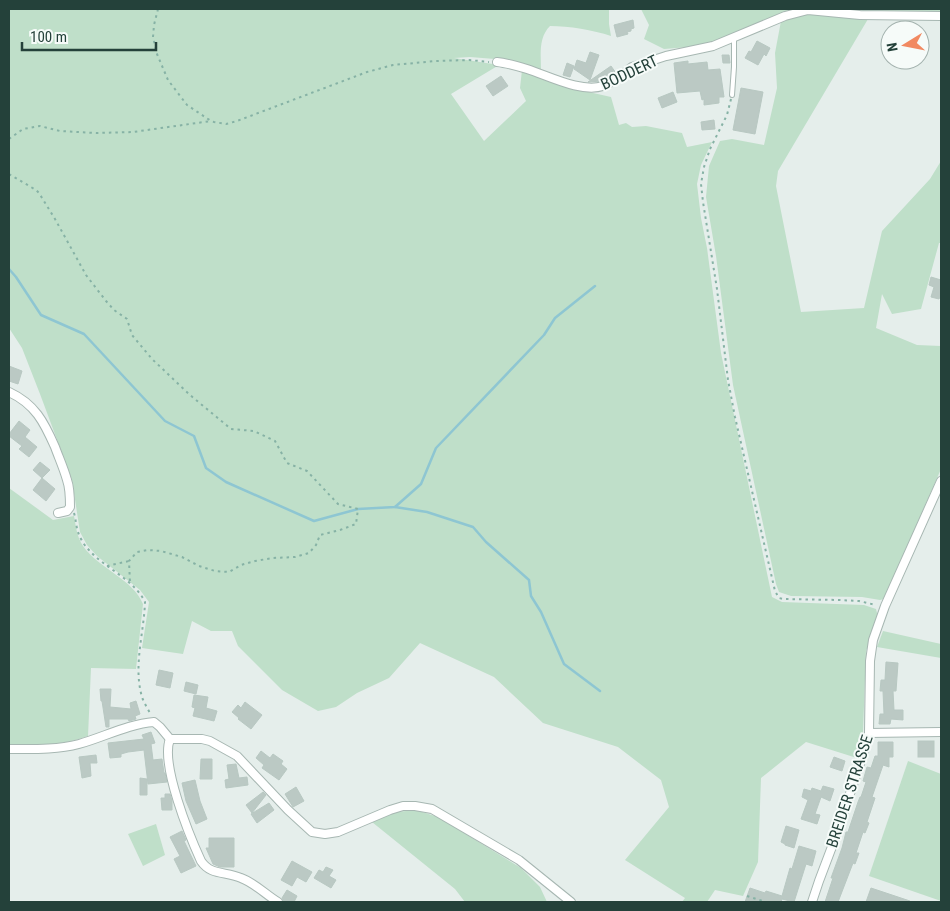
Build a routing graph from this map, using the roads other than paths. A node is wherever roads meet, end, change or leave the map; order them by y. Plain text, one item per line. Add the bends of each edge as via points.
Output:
1 (808, 10) edge
2 (941, 16) edge
3 (734, 38) junction
4 (497, 62) road end
5 (732, 95) road end
6 (9, 392) edge
7 (941, 481) edge
8 (58, 513) dead end
9 (941, 732) edge
10 (869, 733) junction
11 (170, 739) junction
12 (9, 749) edge
13 (278, 902) edge
14 (571, 902) edge
15 (812, 902) edge

1 - 2 street via 868,16
1 - 3 street, BODDERT via 785,16
3 - 4 street, BODDERT via 637,65 605,86 596,88 573,85 520,66
3 - 5 lane
6 - 8 street via 27,402 42,420 52,440 68,480 70,507
7 - 10 street, BREIDER STRASSE via 873,640
9 - 10 street
10 - 15 street, BREIDER STRASSE
11 - 12 street via 154,722 140,723 64,747
11 - 13 street via 168,764 184,821 204,866 242,878
11 - 14 street via 202,739 237,756 312,832 338,832 403,806 432,809 519,860

